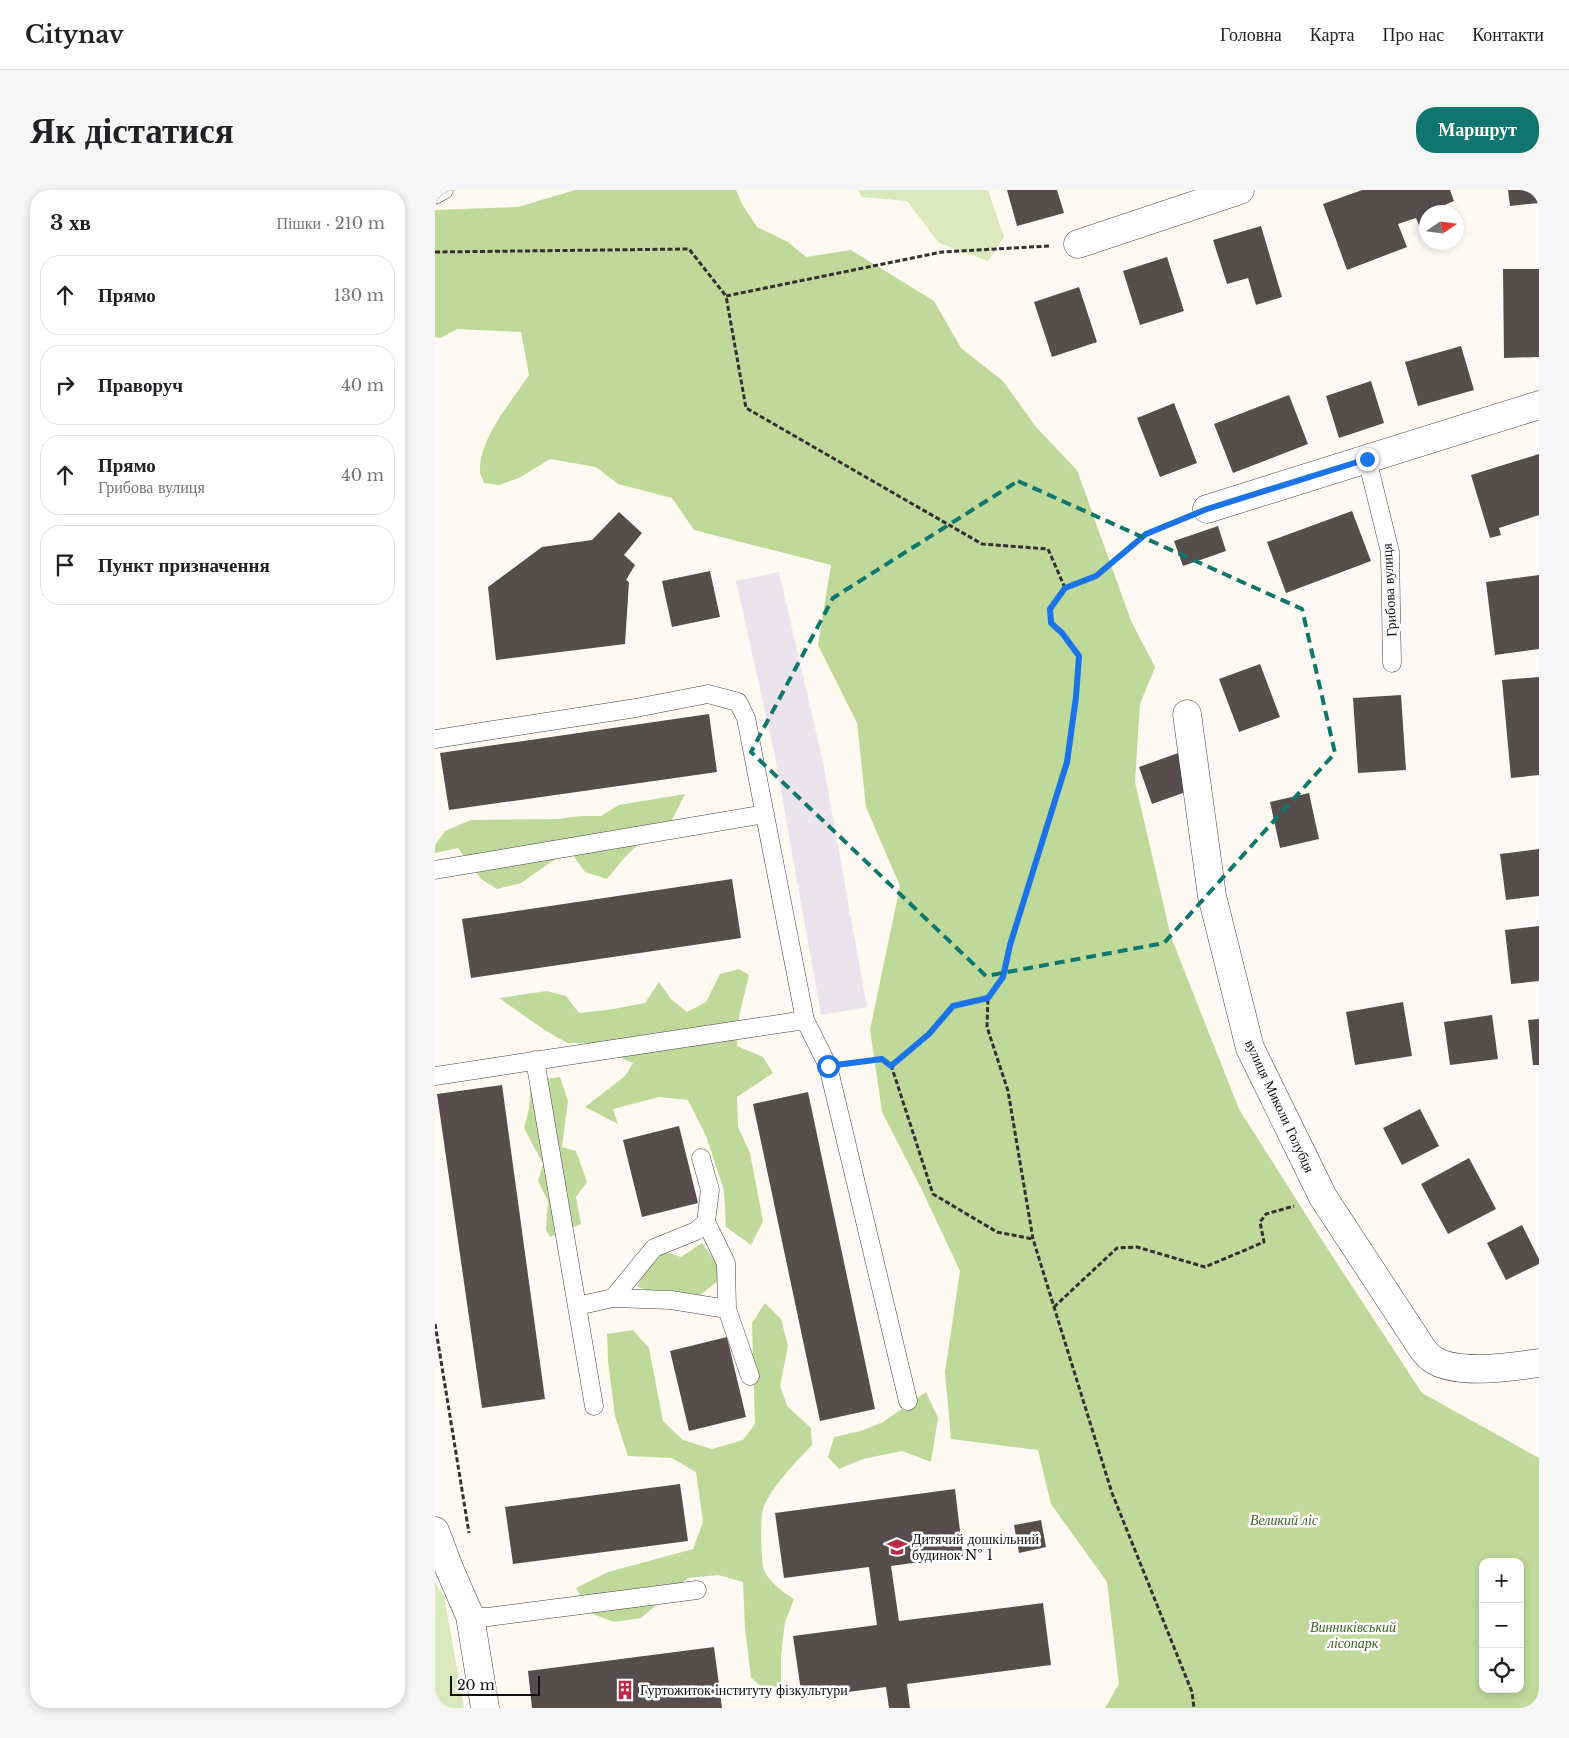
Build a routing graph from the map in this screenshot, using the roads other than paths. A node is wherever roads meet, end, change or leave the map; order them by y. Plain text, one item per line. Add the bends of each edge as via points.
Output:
1 (444, 190) edge
2 (1241, 190) edge
3 (435, 195) edge
4 (1078, 244) road end
5 (1539, 405) edge
6 (1367, 459) junction
7 (1207, 509) road end
8 (1392, 663) dead end
9 (1187, 714) dead end
10 (435, 739) edge
11 (765, 814) junction
12 (435, 870) edge
13 (805, 1020) junction
14 (535, 1060) junction
15 (435, 1076) edge
16 (701, 1158) dead end
17 (706, 1222) junction
18 (613, 1298) junction
19 (577, 1306) junction
20 (727, 1309) junction
21 (1539, 1363) edge
22 (749, 1376) dead end
23 (908, 1401) dead end
24 (594, 1406) dead end
25 (435, 1531) edge
26 (697, 1590) dead end
27 (470, 1616) junction
28 (485, 1708) edge

1 - 3 lane
2 - 4 street
5 - 6 street
6 - 7 street
6 - 8 lane, Грибова вулиця via 1389,552
9 - 21 street, вулиця Миколи Голубця via 1212,896 1250,1048 1323,1197 1430,1358 1452,1368 1504,1368
10 - 11 lane via 708,694 738,702 747,718
11 - 12 lane
11 - 13 lane
13 - 14 lane
13 - 23 lane via 828,1066
14 - 15 lane
14 - 19 lane
16 - 17 lane via 710,1190
17 - 18 lane via 696,1231 654,1248
17 - 20 lane via 725,1263
18 - 19 lane
18 - 20 lane via 671,1300
19 - 24 lane
20 - 22 lane
25 - 27 street
26 - 27 lane via 488,1617
27 - 28 street

